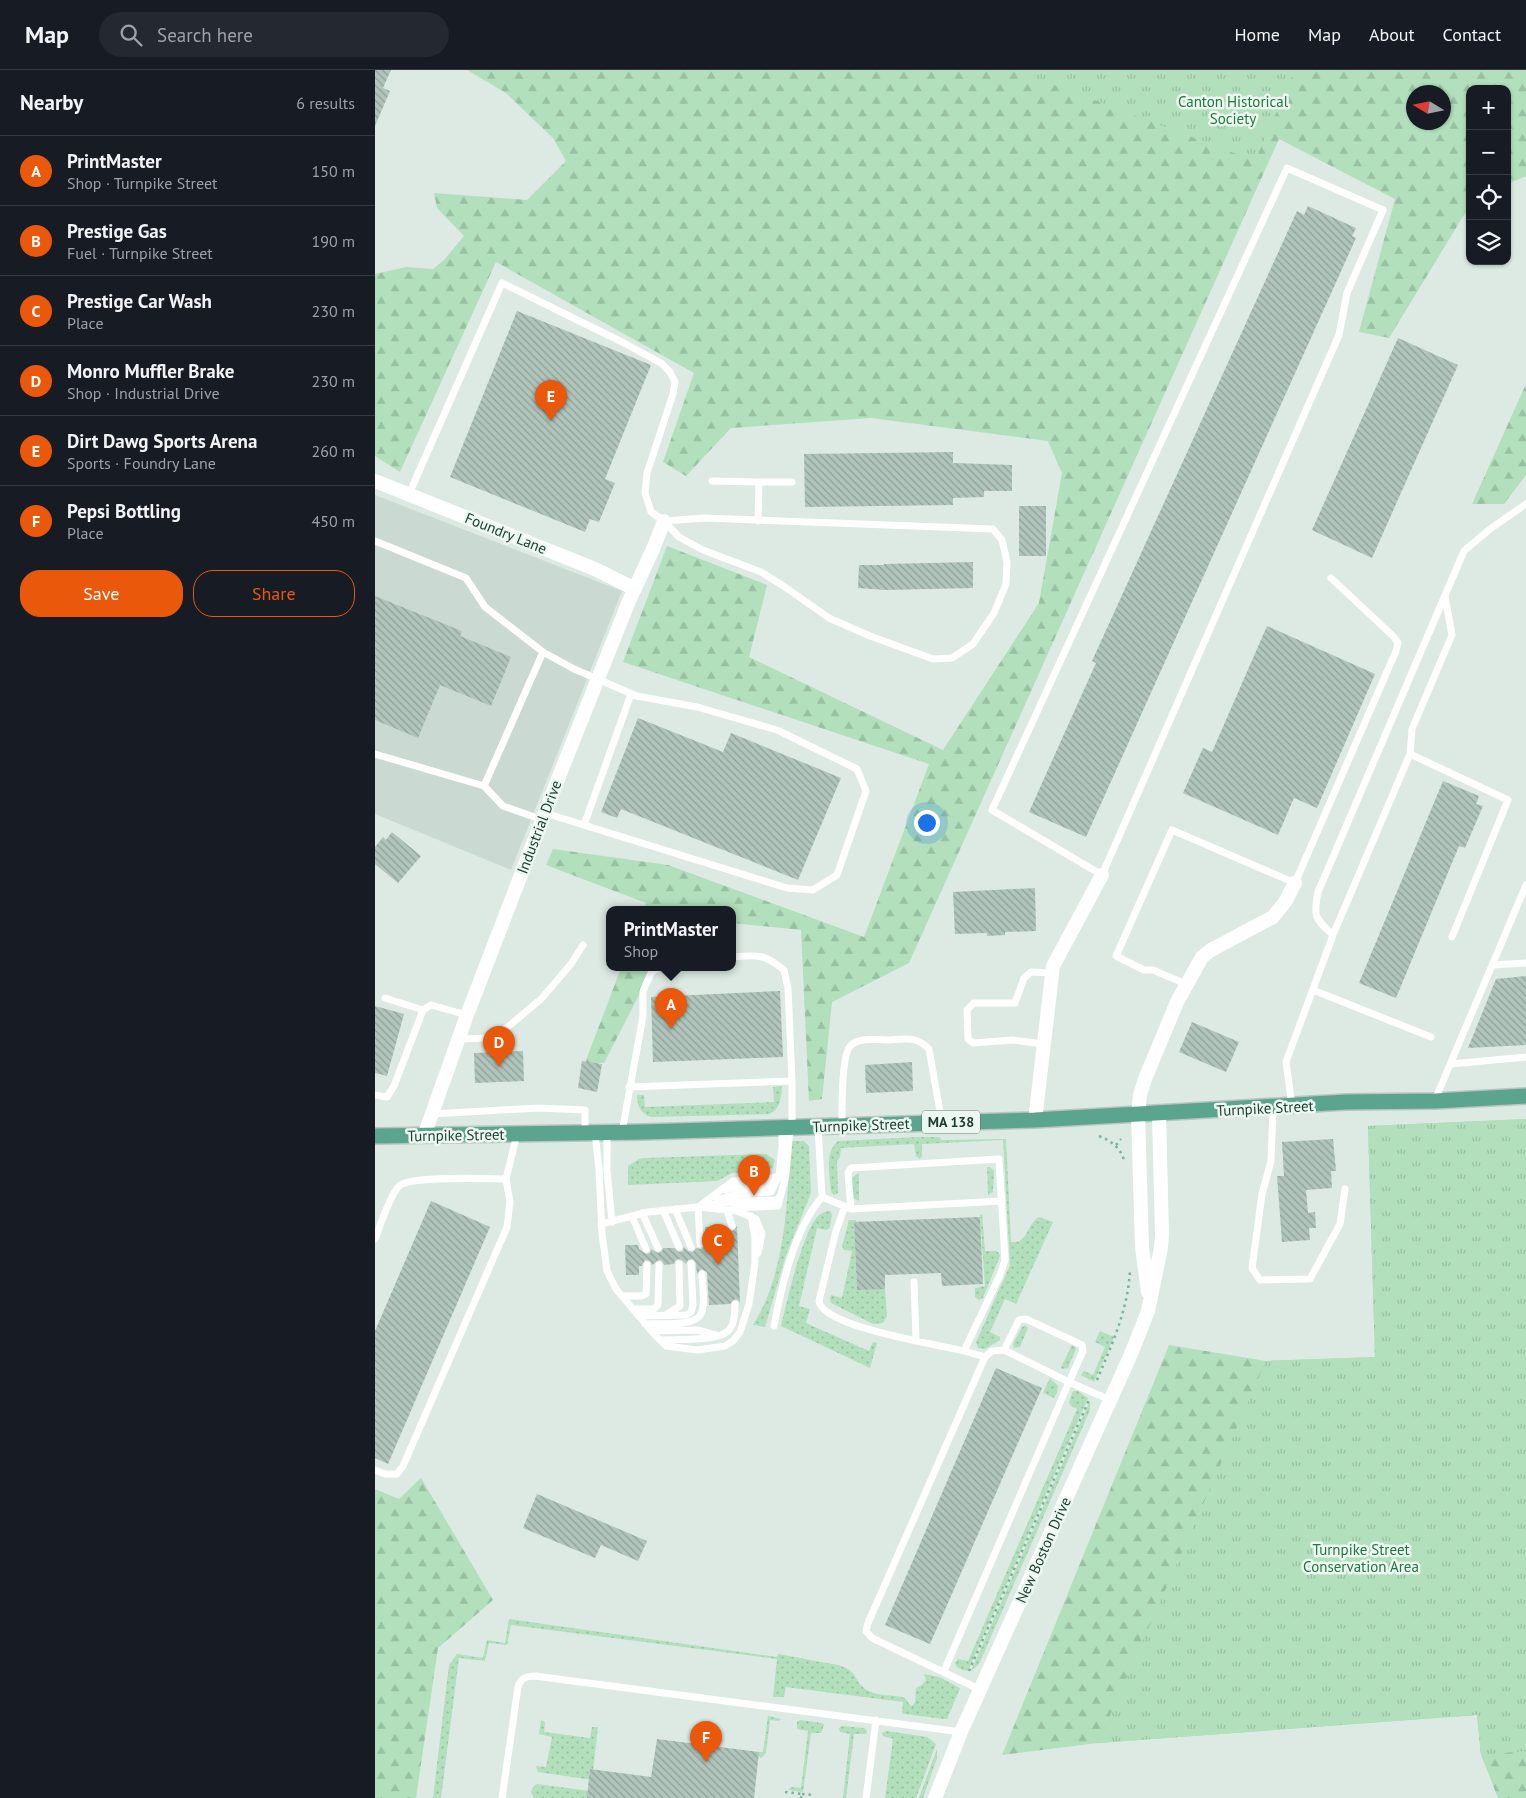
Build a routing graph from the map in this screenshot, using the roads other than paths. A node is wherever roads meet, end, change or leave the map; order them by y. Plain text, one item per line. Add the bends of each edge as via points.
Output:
1 (375, 481) edge
2 (712, 481) dead end
3 (759, 482) junction
4 (792, 482) dead end
5 (409, 494) junction
6 (1526, 504) edge
7 (664, 521) junction
8 (758, 521) junction
9 (375, 541) edge
10 (1331, 578) dead end
11 (635, 589) junction
12 (1445, 596) junction
13 (543, 652) junction
14 (599, 679) junction
15 (631, 694) junction
16 (375, 754) edge
17 (1409, 754) junction
18 (484, 786) junction
19 (544, 817) junction
20 (584, 825) junction
21 (1102, 874) junction
22 (1295, 883) junction
23 (1526, 885) edge
24 (1333, 935) junction
25 (1452, 937) dead end
26 (583, 945) dead end
27 (736, 957) edge
28 (1526, 963) edge
29 (1493, 965) junction
30 (654, 971) edge
31 (1052, 973) junction
32 (1186, 984) junction
33 (1313, 990) junction
34 (385, 998) dead end
35 (423, 1010) junction
36 (467, 1015) junction
37 (1431, 1037) dead end
38 (458, 1039) junction
39 (1044, 1044) junction
40 (1526, 1057) edge
41 (1451, 1064) junction
42 (792, 1081) junction
43 (629, 1087) junction
44 (375, 1096) edge
45 (1526, 1096) edge
46 (1435, 1101) junction
47 (1292, 1106) junction
48 (1273, 1107) junction
49 (431, 1114) junction
50 (1139, 1114) junction
51 (1159, 1114) junction
52 (1035, 1120) junction
53 (941, 1122) junction
54 (818, 1126) junction
55 (842, 1126) junction
56 (788, 1127) junction
57 (602, 1132) junction
58 (517, 1134) junction
59 (375, 1136) edge
60 (423, 1136) junction
61 (783, 1175) junction
62 (506, 1179) junction
63 (1345, 1189) dead end
64 (822, 1196) junction
65 (1002, 1201) junction
66 (698, 1207) junction
67 (848, 1207) junction
68 (675, 1209) junction
69 (663, 1210) junction
70 (727, 1210) junction
71 (642, 1213) junction
72 (632, 1216) junction
73 (612, 1222) junction
74 (601, 1224) junction
75 (732, 1226) dead end
76 (375, 1238) edge
77 (701, 1244) dead end
78 (691, 1247) dead end
79 (658, 1248) dead end
80 (679, 1248) dead end
81 (646, 1249) dead end
82 (679, 1264) dead end
83 (691, 1264) dead end
84 (647, 1265) dead end
85 (659, 1265) dead end
86 (702, 1274) dead end
87 (914, 1282) dead end
88 (622, 1296) junction
89 (1149, 1301) junction
90 (735, 1304) dead end
91 (633, 1309) junction
92 (639, 1316) junction
93 (665, 1316) junction
94 (645, 1324) junction
95 (774, 1326) dead end
96 (651, 1331) junction
97 (719, 1336) junction
98 (660, 1340) junction
99 (916, 1340) junction
100 (1004, 1350) junction
101 (964, 1351) junction
102 (985, 1357) junction
103 (1069, 1382) junction
104 (1110, 1400) junction
105 (375, 1470) edge
106 (944, 1671) junction
107 (981, 1690) junction
108 (876, 1720) junction
109 (961, 1732) junction
110 (502, 1798) edge
111 (866, 1798) edge
112 (935, 1798) edge

1 - 5 street, Foundry Lane
2 - 3 lane
3 - 4 lane
3 - 8 lane
5 - 7 lane via 502,282 622,342 661,363 670,372 675,382 673,394 647,474 645,493 651,512
5 - 11 street, Foundry Lane via 595,569
6 - 12 lane via 1465,551
7 - 8 lane via 705,518
7 - 8 lane via 679,537 703,550 761,572 829,618 933,659 952,658 973,644 994,613 1006,584 1007,562 1002,540 993,529
7 - 11 street, Industrial Drive
9 - 13 lane via 466,578 485,607
10 - 22 lane via 1398,643
11 - 14 street, Industrial Drive
12 - 17 lane via 1452,635 1413,729
12 - 24 lane via 1318,892 1314,910 1319,922
13 - 14 lane
13 - 18 lane
14 - 15 lane
14 - 19 street, Industrial Drive
15 - 20 lane
15 - 20 lane via 697,707 777,730 857,769 866,791 837,876 813,890 787,888
16 - 18 lane
17 - 24 lane
17 - 25 lane via 1508,800
18 - 19 lane via 503,806
19 - 20 lane
19 - 36 street, Industrial Drive
21 - 21 lane via 1339,335 1347,293 1383,210 1287,168 992,810
21 - 31 street
22 - 32 street, New Boston Drive via 1273,917 1211,950 1202,957
22 - 32 lane via 1172,830 1116,956 1144,970 1153,970
23 - 29 lane
24 - 33 lane
26 - 38 lane via 541,999 503,1031 489,1038
27 - 42 lane via 760,955 773,960 784,970 788,988
28 - 29 lane
29 - 41 lane
30 - 43 lane via 643,991 643,1016
31 - 39 street
31 - 39 lane via 1031,972 1024,978 1015,1003 974,1003 967,1010 968,1039 973,1043 1011,1040
32 - 50 street, New Boston Drive via 1145,1079
33 - 37 lane
33 - 47 lane via 1286,1062
34 - 35 lane
35 - 36 lane via 431,1005
35 - 44 lane via 394,1086 387,1097
36 - 38 street, Industrial Drive
38 - 49 street, Industrial Drive
39 - 52 street
40 - 41 lane
41 - 46 lane
42 - 43 lane
42 - 56 lane
43 - 57 lane
45 - 46 main road, Turnpike Street / MA 138
46 - 47 main road, Turnpike Street / MA 138
47 - 48 main road, Turnpike Street / MA 138
48 - 51 main road, Turnpike Street / MA 138
48 - 63 lane via 1271,1161 1262,1194 1252,1268 1259,1280 1310,1280 1340,1224
49 - 57 lane via 538,1108 585,1110
49 - 60 street, Industrial Drive
50 - 51 main road, Turnpike Street / MA 138
50 - 52 main road, Turnpike Street / MA 138
50 - 89 street, New Boston Drive via 1142,1248
51 - 89 street, New Boston Drive via 1162,1235
52 - 53 main road, Turnpike Street / MA 138
53 - 55 main road, Turnpike Street / MA 138
53 - 55 lane via 929,1049 922,1041 909,1039 862,1041 851,1045 845,1057
54 - 55 main road, Turnpike Street / MA 138
54 - 56 main road, Turnpike Street / MA 138
54 - 64 lane
56 - 57 main road, Turnpike Street / MA 138
56 - 61 lane
57 - 58 main road, Turnpike Street / MA 138
57 - 73 lane
57 - 74 lane via 599,1169
58 - 60 main road, Turnpike Street / MA 138
58 - 62 lane
59 - 60 main road, Turnpike Street / MA 138
61 - 66 lane via 733,1181
61 - 66 lane via 771,1192 736,1194
61 - 66 lane via 777,1200
62 - 76 lane via 418,1179 400,1185
62 - 105 lane via 510,1202 507,1227 403,1466 397,1474
64 - 67 lane
64 - 95 lane via 806,1220 791,1258
65 - 67 lane
65 - 67 lane via 1000,1163 995,1158 851,1168 848,1173
65 - 101 lane via 1003,1267
66 - 68 lane
66 - 70 lane
66 - 77 lane
67 - 99 lane via 836,1231 819,1305 833,1316 861,1327
68 - 69 lane
68 - 78 lane
69 - 71 lane
69 - 80 lane
70 - 75 lane
70 - 98 lane via 755,1218 762,1234 740,1332 725,1346 697,1350 669,1347
71 - 72 lane
71 - 79 lane
72 - 73 lane
72 - 81 lane
73 - 74 lane
74 - 88 lane via 606,1267
82 - 93 lane via 680,1306
83 - 93 lane via 691,1312
84 - 88 lane via 646,1294
85 - 91 lane via 658,1305 654,1309
86 - 94 lane via 702,1311 697,1319
87 - 99 lane
88 - 91 lane
89 - 104 street, New Boston Drive via 1143,1325
90 - 97 lane via 732,1327
91 - 92 lane
92 - 93 lane
92 - 94 lane
94 - 96 lane
96 - 97 lane via 697,1330
96 - 98 lane
97 - 98 lane
99 - 101 lane
100 - 102 lane via 992,1351
100 - 103 lane
100 - 103 lane via 1017,1323 1023,1318 1078,1343 1083,1348
101 - 102 lane
102 - 106 lane via 866,1628 872,1638
103 - 104 lane
103 - 106 lane
104 - 107 street, New Boston Drive
106 - 107 lane
107 - 109 street, New Boston Drive
108 - 109 lane
108 - 110 lane via 527,1676 518,1688
108 - 111 lane
109 - 112 street, New Boston Drive

